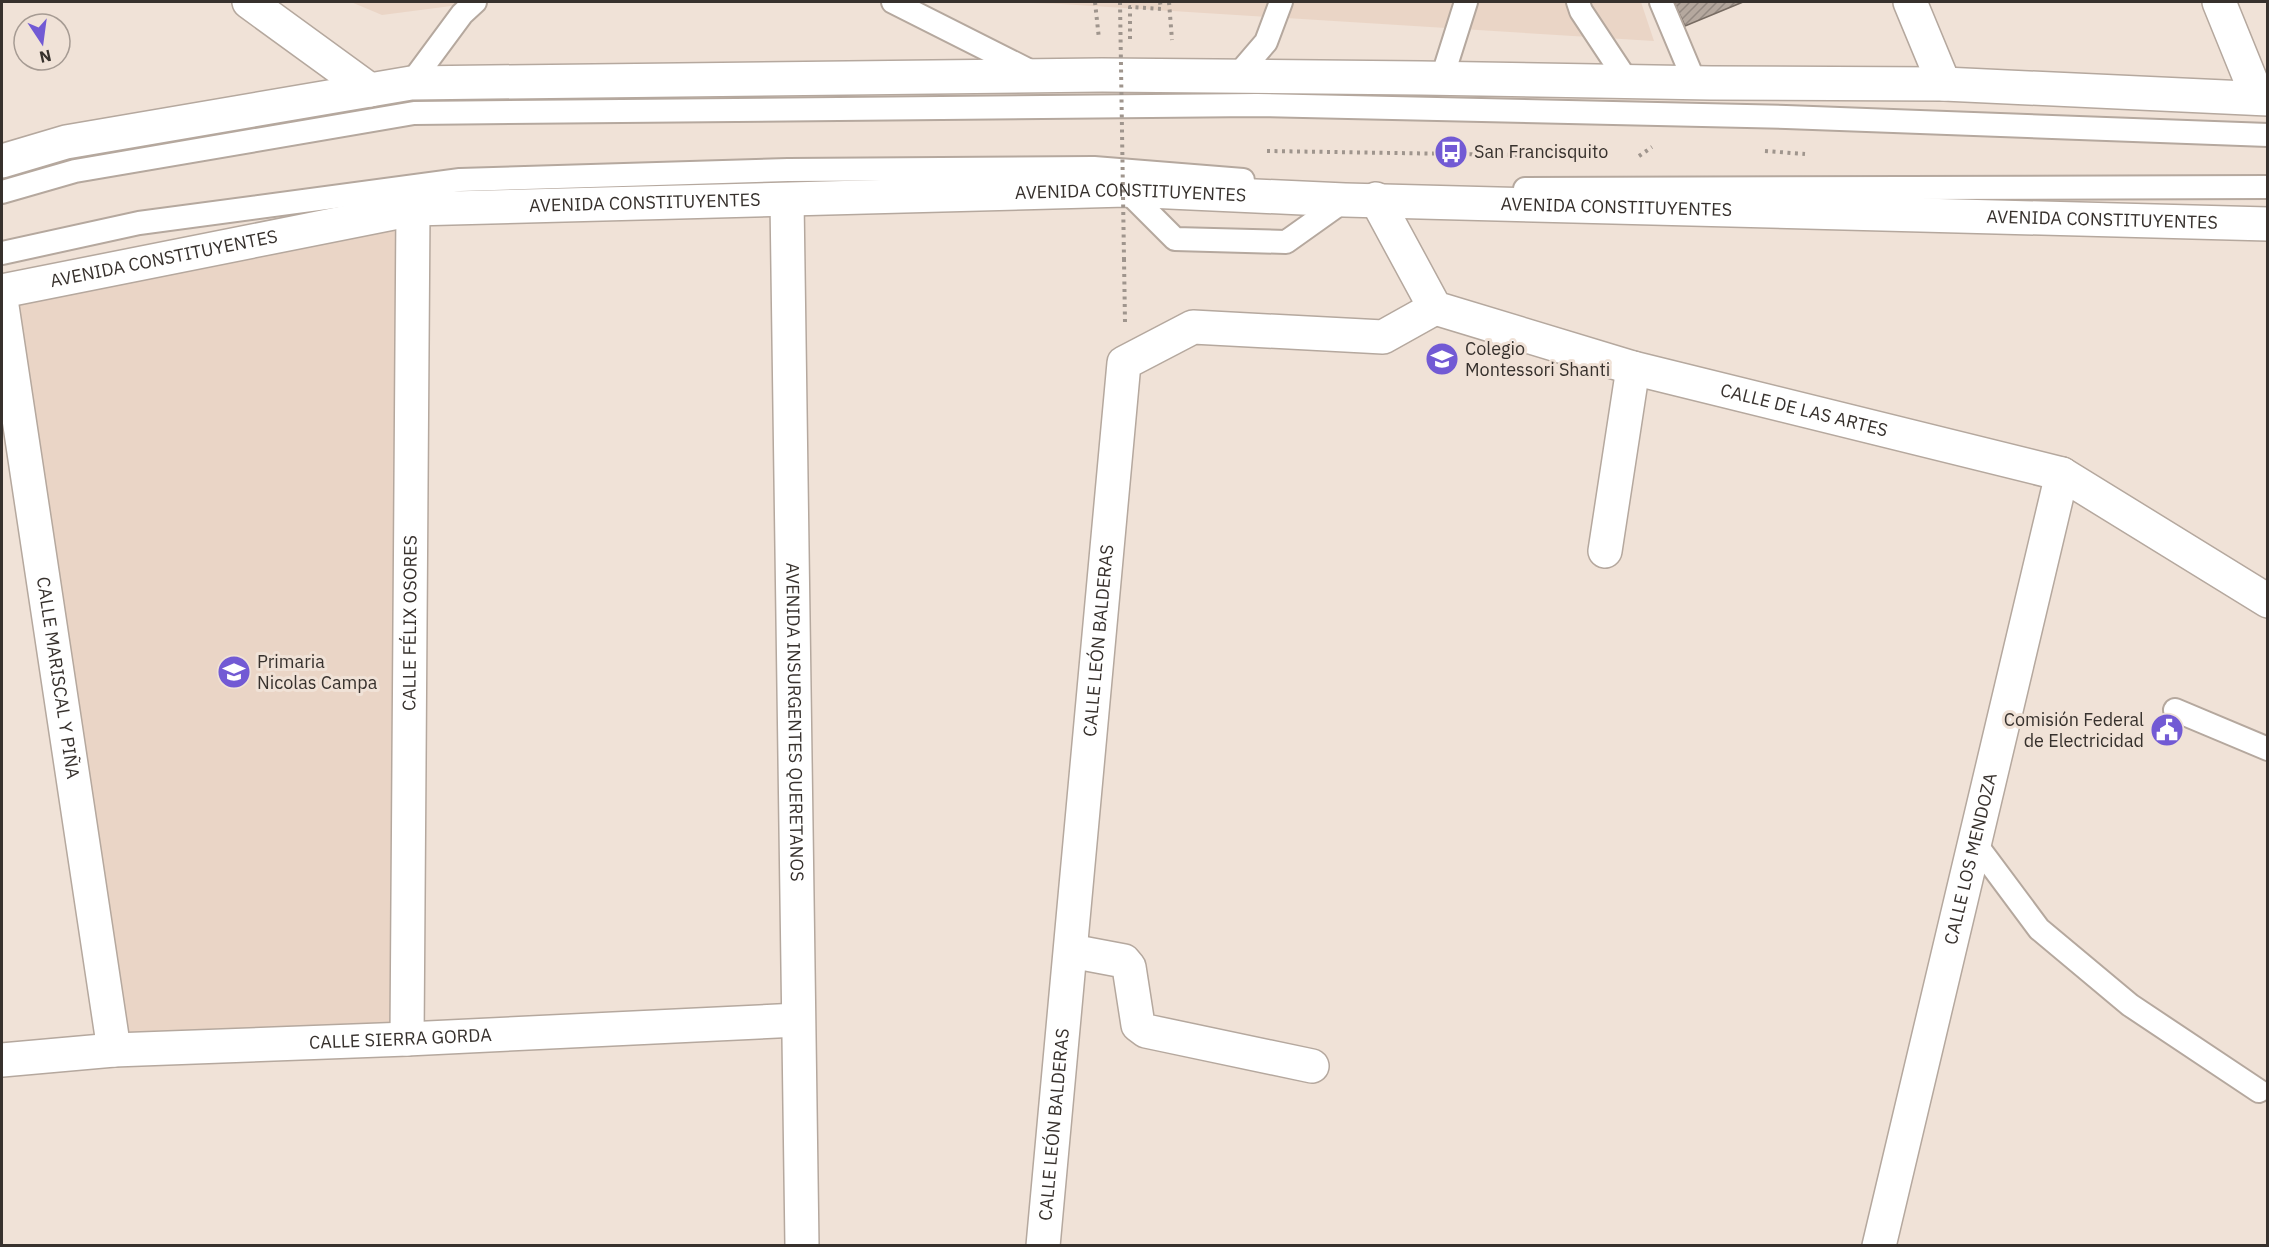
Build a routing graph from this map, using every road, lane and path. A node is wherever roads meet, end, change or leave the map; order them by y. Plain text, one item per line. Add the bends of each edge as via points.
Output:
1 (249, 2) edge
2 (475, 2) edge
3 (893, 2) edge
4 (1120, 2) edge
5 (1160, 2) edge
6 (1281, 2) edge
7 (1466, 2) edge
8 (1578, 2) edge
9 (1660, 2) edge
10 (1910, 2) edge
11 (2219, 2) edge
12 (1130, 7) dead end
13 (1041, 76) junction
14 (1236, 77) junction
15 (1442, 78) junction
16 (1628, 82) junction
17 (411, 83) junction
18 (1695, 83) junction
19 (1944, 84) junction
20 (370, 90) junction
21 (2263, 98) edge
22 (2268, 135) edge
23 (1267, 151) dead end
24 (1530, 155) dead end
25 (2, 161) edge
26 (788, 185) junction
27 (2268, 187) edge
28 (1126, 190) junction
29 (2, 192) edge
30 (1360, 200) junction
31 (413, 209) junction
32 (2268, 224) edge
33 (2, 253) edge
34 (2, 291) edge
35 (2, 306) edge
36 (1435, 308) junction
37 (1125, 326) dead end
38 (1633, 368) junction
39 (2062, 474) junction
40 (1605, 551) dead end
41 (2268, 600) edge
42 (2175, 710) dead end
43 (2268, 749) edge
44 (1974, 843) junction
45 (1071, 951) junction
46 (798, 1020) junction
47 (407, 1039) junction
48 (114, 1050) junction
49 (2, 1060) edge
50 (1312, 1066) dead end
51 (2259, 1091) dead end
52 (802, 1245) edge
53 (1043, 1245) edge
54 (1879, 1245) edge

1 - 20 street
2 - 17 lane
3 - 13 lane
4 - 37 path, bridge
5 - 12 path via 1161,9
6 - 14 lane via 1266,42
7 - 15 lane
8 - 16 lane
9 - 18 lane
10 - 19 street
11 - 21 street
13 - 14 street
13 - 17 street
14 - 15 street
15 - 16 street
16 - 18 street
17 - 20 street
18 - 19 street
19 - 21 street
20 - 25 street via 66,142
22 - 29 lane via 1786,117 1257,105 414,113 75,171
23 - 24 path
26 - 27 lane via 1094,168 1357,188
26 - 28 street, AVENIDA CONSTITUYENTES
26 - 31 street, AVENIDA CONSTITUYENTES
26 - 33 lane via 460,180 139,224
26 - 46 street, AVENIDA INSURGENTES QUERETANOS
28 - 30 street, AVENIDA CONSTITUYENTES
28 - 30 lane via 1175,239 1228,242 1286,242
30 - 32 street, AVENIDA CONSTITUYENTES
30 - 36 street
31 - 34 street, AVENIDA CONSTITUYENTES
31 - 47 street, CALLE FÉLIX OSORES
35 - 48 street, CALLE MARISCAL Y PIÑA
36 - 38 street, CALLE DE LAS ARTES
36 - 45 street, CALLE LEÓN BALDERAS via 1383,337 1193,327 1124,363
38 - 39 street, CALLE DE LAS ARTES
38 - 40 street
39 - 41 street, CALLE DE LAS ARTES
39 - 44 street, CALLE LOS MENDOZA
42 - 43 lane
44 - 51 lane via 2039,929 2130,1005
44 - 54 street, CALLE LOS MENDOZA
45 - 50 street via 1124,961 1129,967 1138,1025 1146,1031
45 - 53 street, CALLE LEÓN BALDERAS
46 - 47 street, CALLE SIERRA GORDA
46 - 52 street, AVENIDA INSURGENTES QUERETANOS
47 - 48 street, CALLE SIERRA GORDA
48 - 49 street, CALLE SIERRA GORDA

